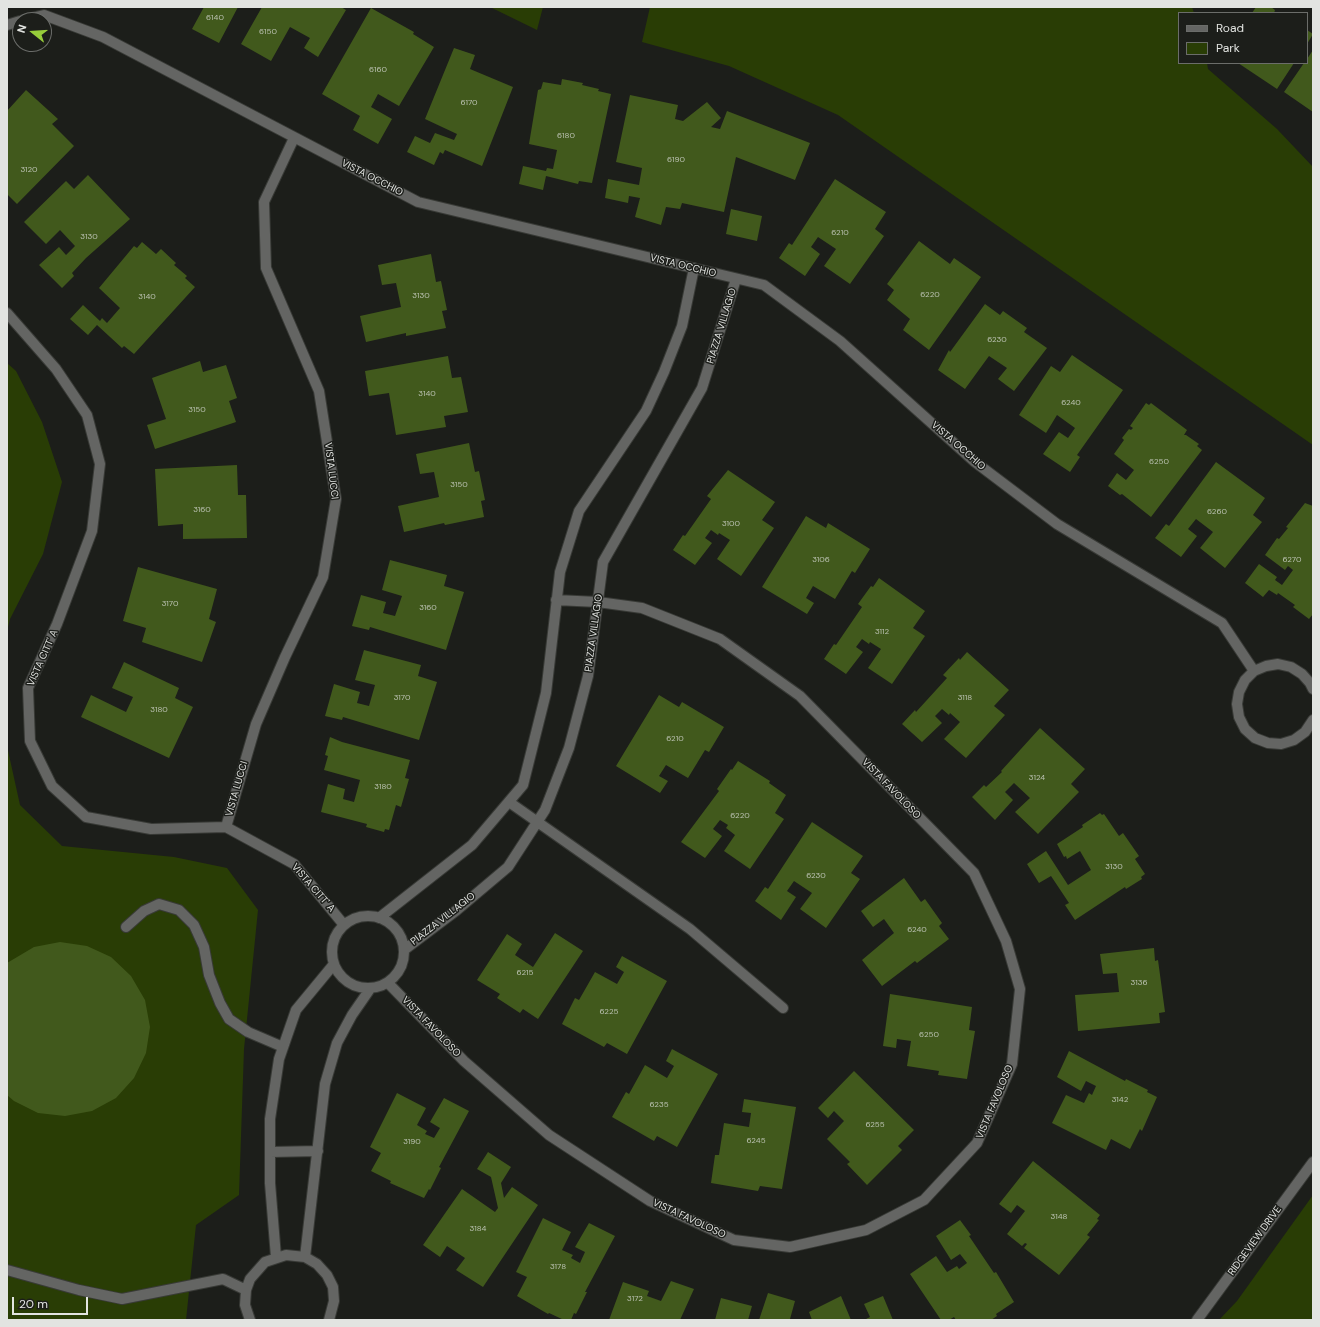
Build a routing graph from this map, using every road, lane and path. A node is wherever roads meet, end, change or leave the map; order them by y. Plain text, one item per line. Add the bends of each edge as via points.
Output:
1 (52, 18) edge
2 (294, 138) junction
3 (694, 268) junction
4 (736, 279) junction
5 (7, 313) edge
6 (556, 600) junction
7 (598, 602) junction
8 (1254, 671) junction
9 (1313, 689) edge
10 (1313, 720) edge
11 (509, 802) junction
12 (537, 821) junction
13 (226, 827) junction
14 (379, 918) junction
15 (344, 925) junction
16 (126, 927) dead end
17 (404, 950) junction
18 (334, 964) junction
19 (388, 982) junction
20 (370, 989) junction
21 (783, 1008) dead end
22 (283, 1047) junction
23 (318, 1150) junction
24 (270, 1152) junction
25 (1313, 1162) edge
26 (276, 1257) junction
27 (305, 1257) junction
28 (7, 1270) edge
29 (246, 1290) junction
30 (250, 1320) edge
31 (329, 1320) edge
32 (1197, 1320) edge

1 - 2 street, VISTA OCCHIO via 102,37
2 - 3 street, VISTA OCCHIO via 418,202
2 - 13 street, VISTA LUCCI via 264,202 266,268 320,391 336,499 323,577 256,724
3 - 4 street, VISTA OCCHIO
3 - 6 street via 682,326 646,411 579,511 560,572
4 - 7 street, PIAZZA VILLAGIO via 702,388 603,562
4 - 8 street, VISTA OCCHIO via 764,285 840,340 975,462 1057,524 1222,623
5 - 13 street, VISTA CITT' A via 56,369 87,415 100,464 92,531 57,624 28,688 30,741 52,786 86,817 151,829
6 - 7 street, VISTA FAVOLOSO
6 - 11 street via 546,693 523,785
7 - 12 street, PIAZZA VILLAGIO via 588,676 569,748 545,810
7 - 19 street, VISTA FAVOLOSO via 642,608 720,639 800,696 974,873 1006,941 1020,989 1012,1064 977,1143 924,1200 866,1230 790,1247 734,1240 650,1201 549,1135 464,1061
8 - 9 street via 1278,664 1291,667 1302,674
8 - 10 street via 1245,680 1236,704 1245,729 1255,738 1281,744 1294,740 1305,732
11 - 12 street
11 - 14 street via 472,845
12 - 17 street, PIAZZA VILLAGIO via 508,867
12 - 21 street via 690,929
13 - 15 street, VISTA CITT' A via 294,864
14 - 15 street via 355,918
14 - 17 street via 396,930
15 - 18 street via 333,943
16 - 22 street via 144,911 159,904 179,910 194,925 204,947 209,975 229,1019 248,1032
17 - 19 street via 400,968
18 - 20 street via 338,972 352,985
18 - 22 street via 296,1010
19 - 20 street
20 - 23 street via 337,1043 325,1084
22 - 24 street via 270,1119
23 - 24 street
23 - 27 street
24 - 26 street
25 - 32 street, RIDGEVIEW DRIVE
26 - 27 street
26 - 29 street via 265,1262 257,1270
27 - 31 street via 322,1269 333,1287 334,1301
28 - 29 street via 122,1299 224,1279
29 - 30 street via 245,1305

